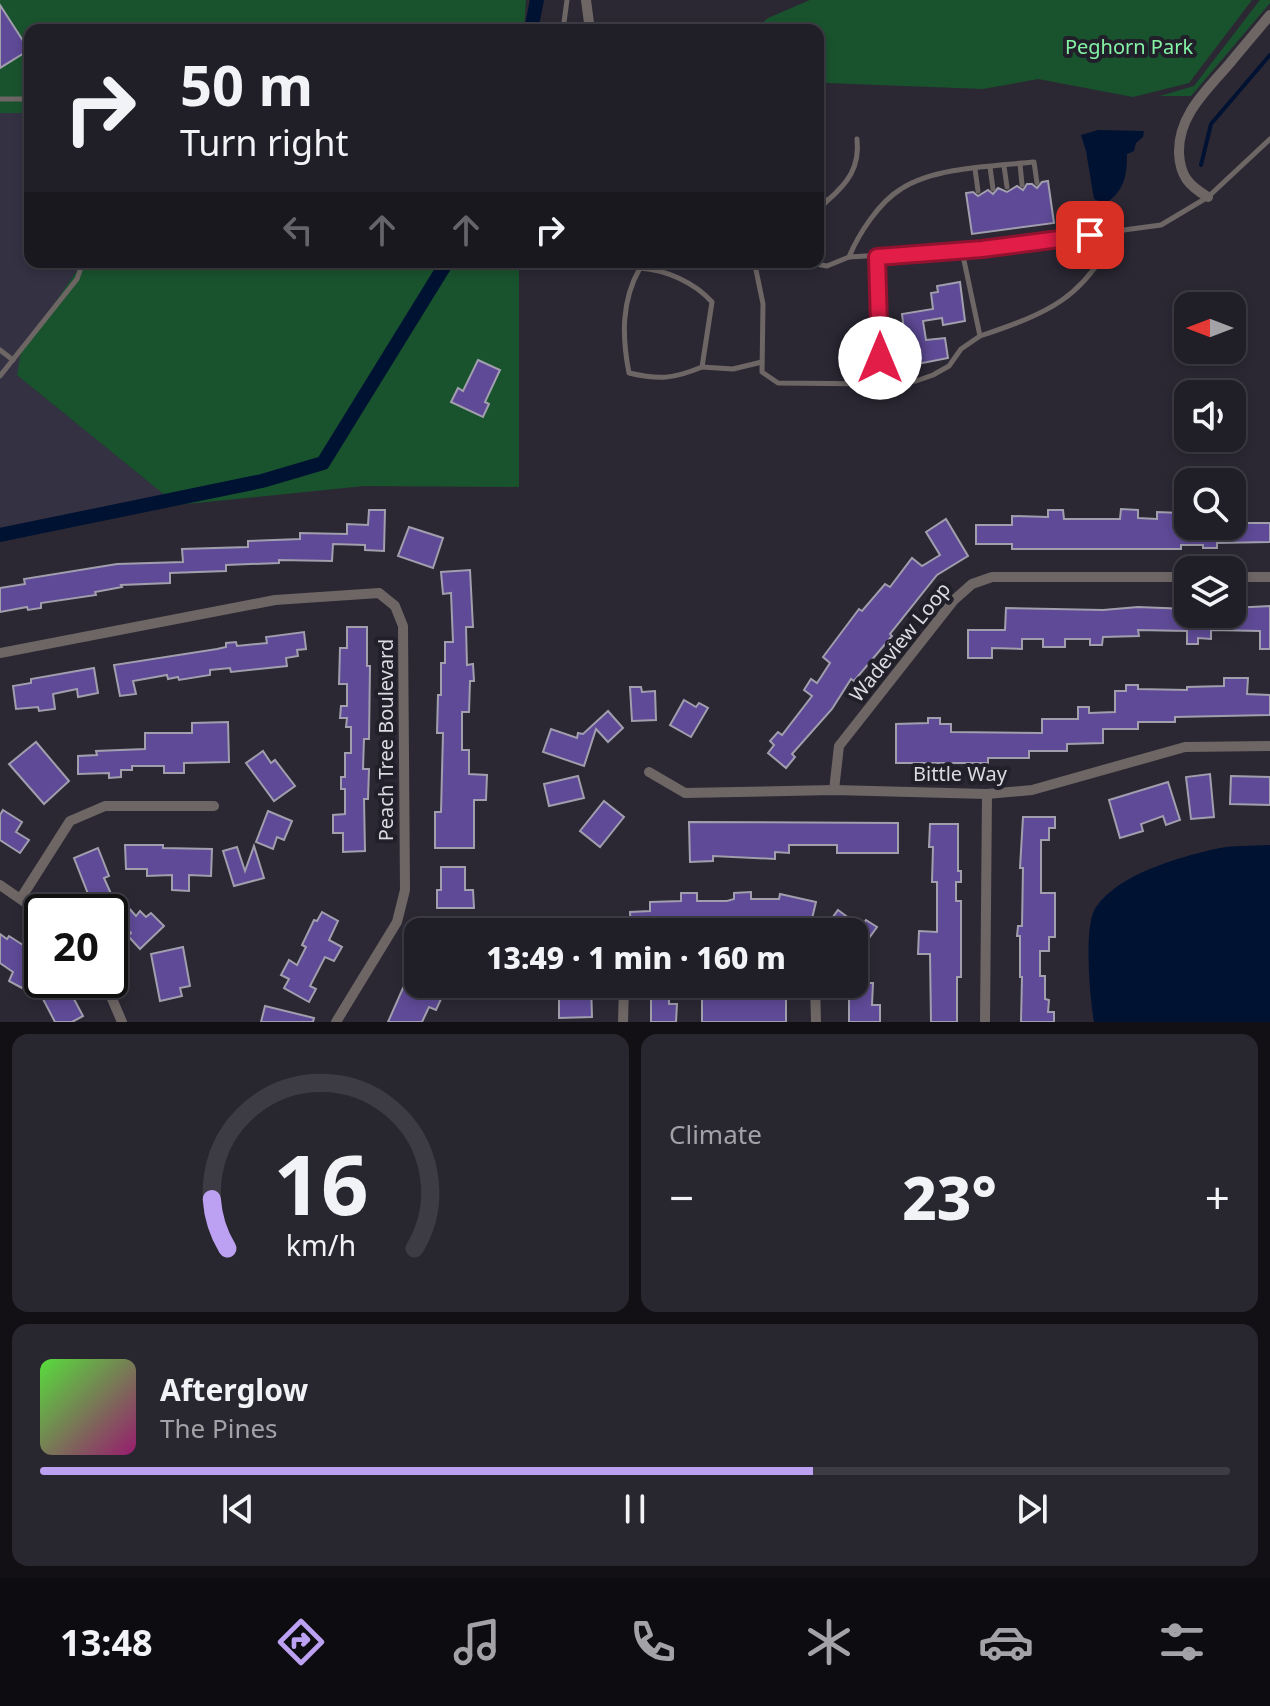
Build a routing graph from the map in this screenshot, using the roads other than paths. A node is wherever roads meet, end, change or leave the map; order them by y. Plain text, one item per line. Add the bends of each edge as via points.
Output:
1 (567, 0) edge
2 (586, 0) edge
3 (1270, 15) edge
4 (564, 24) edge
5 (589, 24) edge
6 (0, 99) edge
7 (24, 99) edge
8 (857, 139) dead end
9 (1270, 139) edge
10 (1020, 164) junction
11 (1004, 166) junction
12 (990, 167) junction
13 (975, 169) junction
14 (1037, 183) dead end
15 (1022, 185) dead end
16 (1007, 187) dead end
17 (993, 189) dead end
18 (978, 191) dead end
19 (1208, 197) junction
20 (824, 199) edge
21 (827, 201) junction
22 (824, 204) edge
23 (1117, 231) junction
24 (962, 251) junction
25 (849, 257) junction
26 (877, 257) junction
27 (824, 265) edge
28 (81, 268) edge
29 (756, 268) edge
30 (980, 336) junction
31 (0, 350) edge
32 (13, 360) junction
33 (762, 362) junction
34 (702, 367) junction
35 (0, 376) edge
36 (880, 384) junction
37 (1174, 577) edge
38 (1246, 577) edge
39 (1270, 577) edge
40 (0, 653) edge
41 (1270, 746) edge
42 (649, 772) dead end
43 (834, 790) junction
44 (987, 794) junction
45 (214, 806) dead end
46 (0, 885) edge
47 (21, 898) junction
48 (24, 900) edge
49 (113, 998) edge
50 (624, 998) edge
51 (815, 998) edge
52 (122, 1022) edge
53 (336, 1022) edge
54 (623, 1022) edge
55 (816, 1022) edge
56 (985, 1022) edge

1 - 4 lane
2 - 5 street
3 - 19 street via 1183,123 1183,177
6 - 7 lane
8 - 21 lane via 854,169
9 - 19 lane
10 - 11 lane
10 - 14 lane via 1034,162
10 - 15 lane
11 - 12 lane
11 - 16 lane
12 - 13 lane
12 - 17 lane
13 - 18 lane
13 - 25 lane via 899,189 858,236
19 - 23 lane via 1161,225
20 - 21 lane
21 - 22 lane
23 - 24 lane
23 - 30 lane via 1093,273 1055,307
24 - 26 lane
24 - 30 lane
25 - 26 lane
25 - 27 lane
26 - 36 lane
28 - 32 lane
29 - 33 lane via 763,304
30 - 36 lane via 933,375
31 - 32 lane
32 - 35 lane
33 - 34 lane via 733,369
33 - 36 lane via 762,372 778,383
34 - 34 lane via 712,302 702,290 659,269 640,268 625,309 629,373 676,377
37 - 43 street, Wadeview Loop via 992,577 972,584 839,746
38 - 39 street
40 - 53 street, Peach Tree Boulevard via 275,600 379,593 395,606 403,626 405,890 397,922
41 - 44 street, Bittle Way via 1185,747 1032,790
42 - 43 street, Bittle Way via 685,793
43 - 44 street, Bittle Way
44 - 56 street
45 - 47 street via 105,806 70,821
46 - 47 street
47 - 48 street
49 - 52 street
50 - 54 street
51 - 55 street

